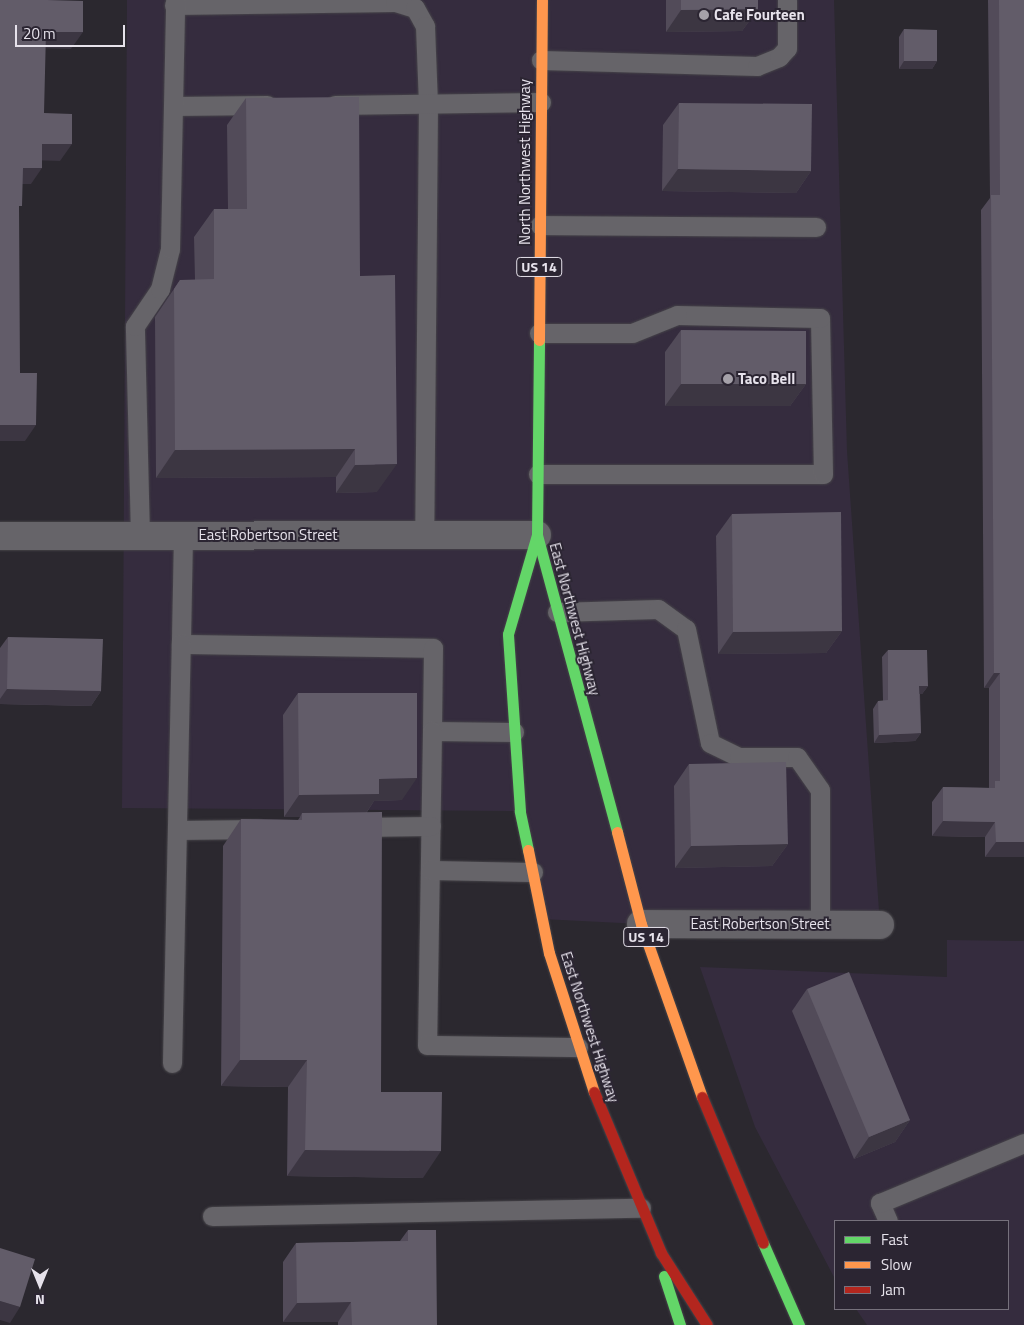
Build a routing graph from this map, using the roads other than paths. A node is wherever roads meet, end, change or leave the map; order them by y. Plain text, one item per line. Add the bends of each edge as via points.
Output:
1 (542, 0) edge
2 (787, 0) edge
3 (174, 2) edge
4 (541, 60) junction
5 (541, 102) junction
6 (428, 104) junction
7 (291, 105) edge
8 (320, 105) edge
9 (173, 106) junction
10 (540, 225) junction
11 (816, 227) dead end
12 (539, 333) junction
13 (538, 474) junction
14 (183, 535) junction
15 (424, 535) junction
16 (537, 535) junction
17 (0, 536) edge
18 (140, 536) junction
19 (558, 612) junction
20 (181, 644) junction
21 (432, 731) junction
22 (514, 732) junction
23 (431, 826) junction
24 (343, 827) edge
25 (275, 828) edge
26 (177, 830) junction
27 (430, 870) junction
28 (533, 872) junction
29 (641, 924) junction
30 (820, 924) junction
31 (880, 925) dead end
32 (578, 1047) junction
33 (172, 1063) dead end
34 (1024, 1142) edge
35 (641, 1208) junction
36 (212, 1216) dead end
37 (888, 1220) edge
38 (680, 1325) edge
39 (708, 1325) edge
40 (799, 1325) edge

1 - 4 main road, North Northwest Highway / US 14
2 - 4 lane via 787,48 779,56 757,66
3 - 6 lane via 395,2 415,8 425,26
3 - 9 lane
4 - 5 main road, North Northwest Highway / US 14
5 - 6 lane
5 - 10 main road, North Northwest Highway / US 14
6 - 8 lane
6 - 15 lane
7 - 9 lane
9 - 18 lane via 170,249 160,289 135,326
10 - 11 lane
10 - 12 main road, North Northwest Highway / US 14
12 - 13 main road, North Northwest Highway / US 14
12 - 13 lane via 632,333 677,315 820,318 823,474
13 - 16 main road, North Northwest Highway / US 14
14 - 15 street, East Robertson Street
14 - 18 street, East Robertson Street
14 - 20 lane
15 - 16 street, East Robertson Street
16 - 19 main road, East Northwest Highway / US 14
16 - 22 main road, East Northwest Highway / US 14 via 508,634
17 - 18 street, East Robertson Street
19 - 29 main road, East Northwest Highway / US 14
19 - 30 lane via 658,609 686,629 710,743 739,757 797,757 820,790
20 - 21 lane via 433,648
20 - 26 lane
21 - 22 lane
21 - 23 lane
22 - 28 main road, East Northwest Highway / US 14 via 520,811
23 - 24 lane
23 - 27 lane
25 - 26 lane
26 - 33 lane
27 - 28 lane
27 - 32 lane via 427,1045
28 - 32 main road, East Northwest Highway / US 14 via 549,953
29 - 30 street, East Robertson Street
29 - 40 main road, East Northwest Highway / US 14 via 710,1120
30 - 31 street, East Robertson Street
32 - 35 main road, East Northwest Highway / US 14
34 - 37 lane via 880,1203
35 - 36 lane
35 - 38 main road
35 - 39 main road, East Northwest Highway / US 14 via 661,1254

